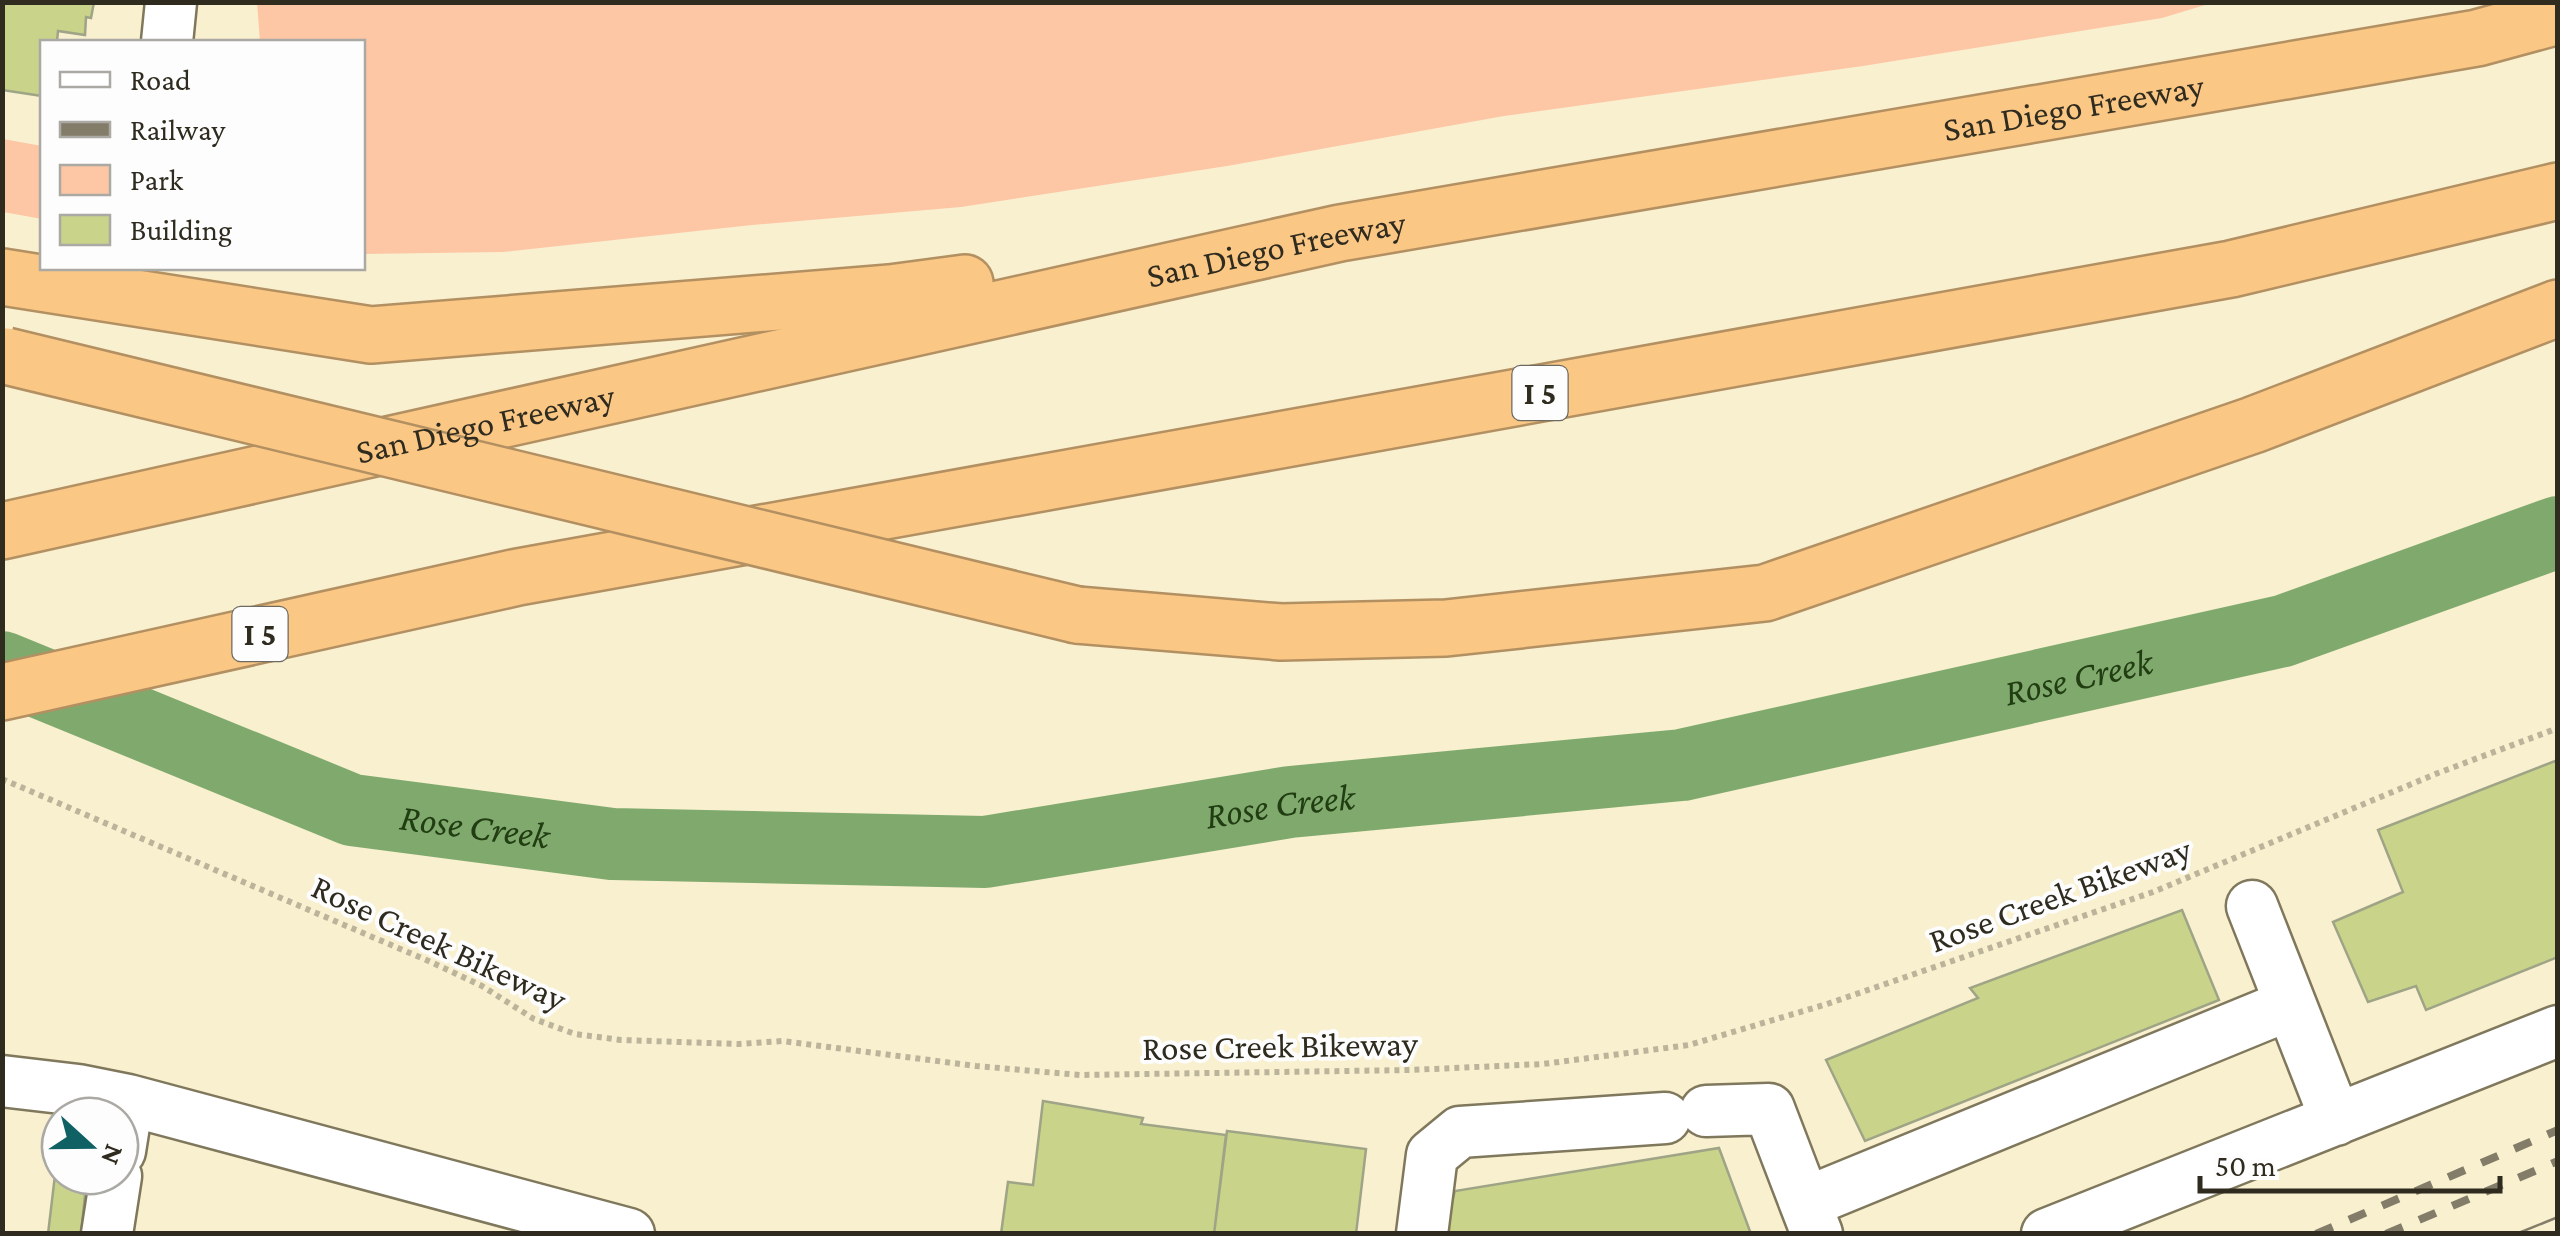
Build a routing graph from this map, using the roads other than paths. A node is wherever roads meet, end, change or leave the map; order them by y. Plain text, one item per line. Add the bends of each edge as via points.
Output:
1 (171, 2) edge
2 (2558, 16) edge
3 (166, 40) edge
4 (2558, 191) edge
5 (1340, 233) junction
6 (2, 277) edge
7 (2558, 308) edge
8 (4, 356) edge
9 (2, 531) edge
10 (2, 692) edge
11 (2252, 906) dead end
12 (2289, 1006) junction
13 (2558, 1031) edge
14 (2, 1081) edge
15 (108, 1096) edge
16 (140, 1103) edge
17 (2336, 1120) junction
18 (113, 1196) edge
19 (1811, 1218) edge
20 (107, 1234) edge
21 (628, 1234) edge
22 (1422, 1234) edge
23 (2047, 1234) edge

1 - 3 street
2 - 5 highway, San Diego Freeway via 2477,38
4 - 10 highway, I 5 via 2231,269 518,577
5 - 6 highway via 890,293 371,335
5 - 9 highway, San Diego Freeway
7 - 8 highway, bridge via 2253,425 1765,593 1446,628 1281,632 1077,615
11 - 12 street
12 - 17 street
12 - 19 street
13 - 17 street
14 - 15 street
16 - 21 street
17 - 23 street
18 - 20 street
19 - 22 street via 1769,1109 1460,1132 1432,1154

